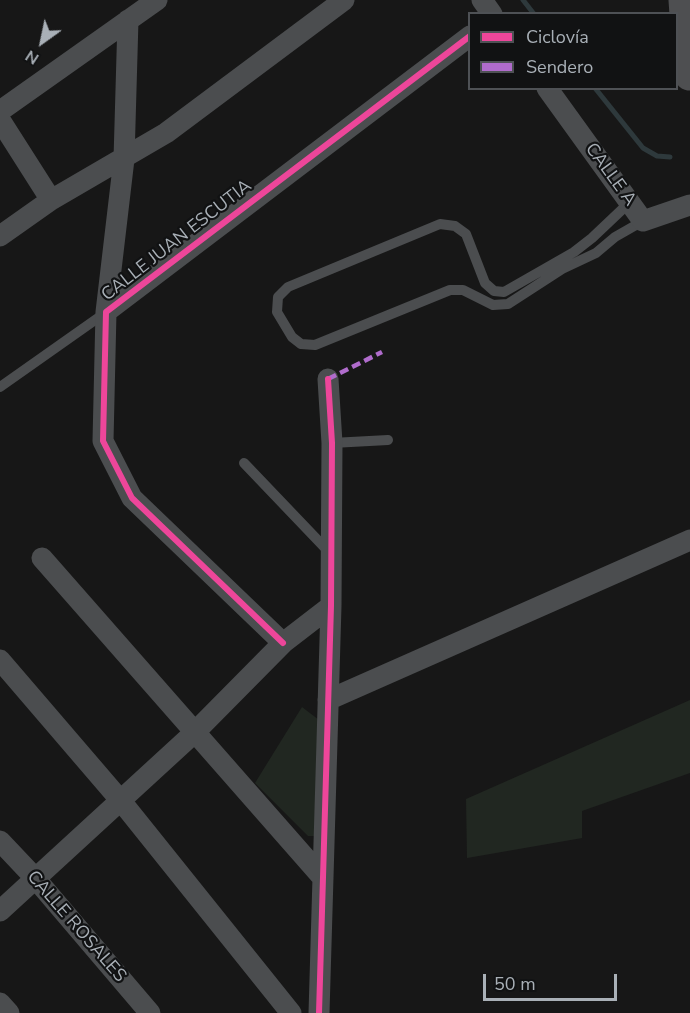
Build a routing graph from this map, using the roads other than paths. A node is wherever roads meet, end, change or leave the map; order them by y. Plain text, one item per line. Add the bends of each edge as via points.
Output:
1 (156, 0) edge
2 (344, 0) edge
3 (685, 0) edge
4 (128, 20) junction
5 (468, 38) edge
6 (690, 74) edge
7 (548, 90) edge
8 (0, 111) edge
9 (0, 120) edge
10 (124, 159) junction
11 (51, 200) junction
12 (630, 202) junction
13 (690, 205) edge
14 (643, 221) junction
15 (0, 236) edge
16 (106, 312) junction
17 (328, 379) dead end
18 (0, 387) edge
19 (388, 440) dead end
20 (333, 443) junction
21 (244, 463) dead end
22 (690, 540) edge
23 (332, 555) junction
24 (42, 558) dead end
25 (331, 606) junction
26 (283, 643) junction
27 (0, 660) edge
28 (328, 700) junction
29 (194, 733) junction
30 (121, 801) junction
31 (0, 842) edge
32 (35, 878) junction
33 (322, 878) junction
34 (0, 910) edge
35 (0, 1003) edge
36 (9, 1013) edge
37 (150, 1013) edge
38 (291, 1013) edge
39 (319, 1013) edge

1 - 4 street
2 - 10 street via 166,134
3 - 6 main road
4 - 8 street
4 - 10 street
5 - 16 street, CALLE JUAN ESCUTIA
7 - 12 street, CALLE A
9 - 11 street
10 - 11 street
10 - 16 street
11 - 15 street
12 - 14 street, CALLE A
12 - 14 lane via 574,252 504,292 494,291 485,283 466,234 455,226 440,224 288,287 278,297 277,312 292,337 301,344 315,345 450,290 463,290 493,305 508,304
13 - 14 street, CALLE A
16 - 18 lane
16 - 26 street, CALLE JUAN ESCUTIA via 103,441 132,498
17 - 20 street
19 - 20 lane
20 - 23 street
21 - 23 lane
22 - 28 street
23 - 25 street
24 - 29 street
25 - 26 street
25 - 28 street
26 - 29 street
27 - 30 street
28 - 33 street
29 - 30 street
29 - 33 street
30 - 32 street
30 - 38 street
31 - 32 street, CALLE ROSALES
32 - 34 street
32 - 37 street, CALLE ROSALES
33 - 39 street
35 - 36 street

